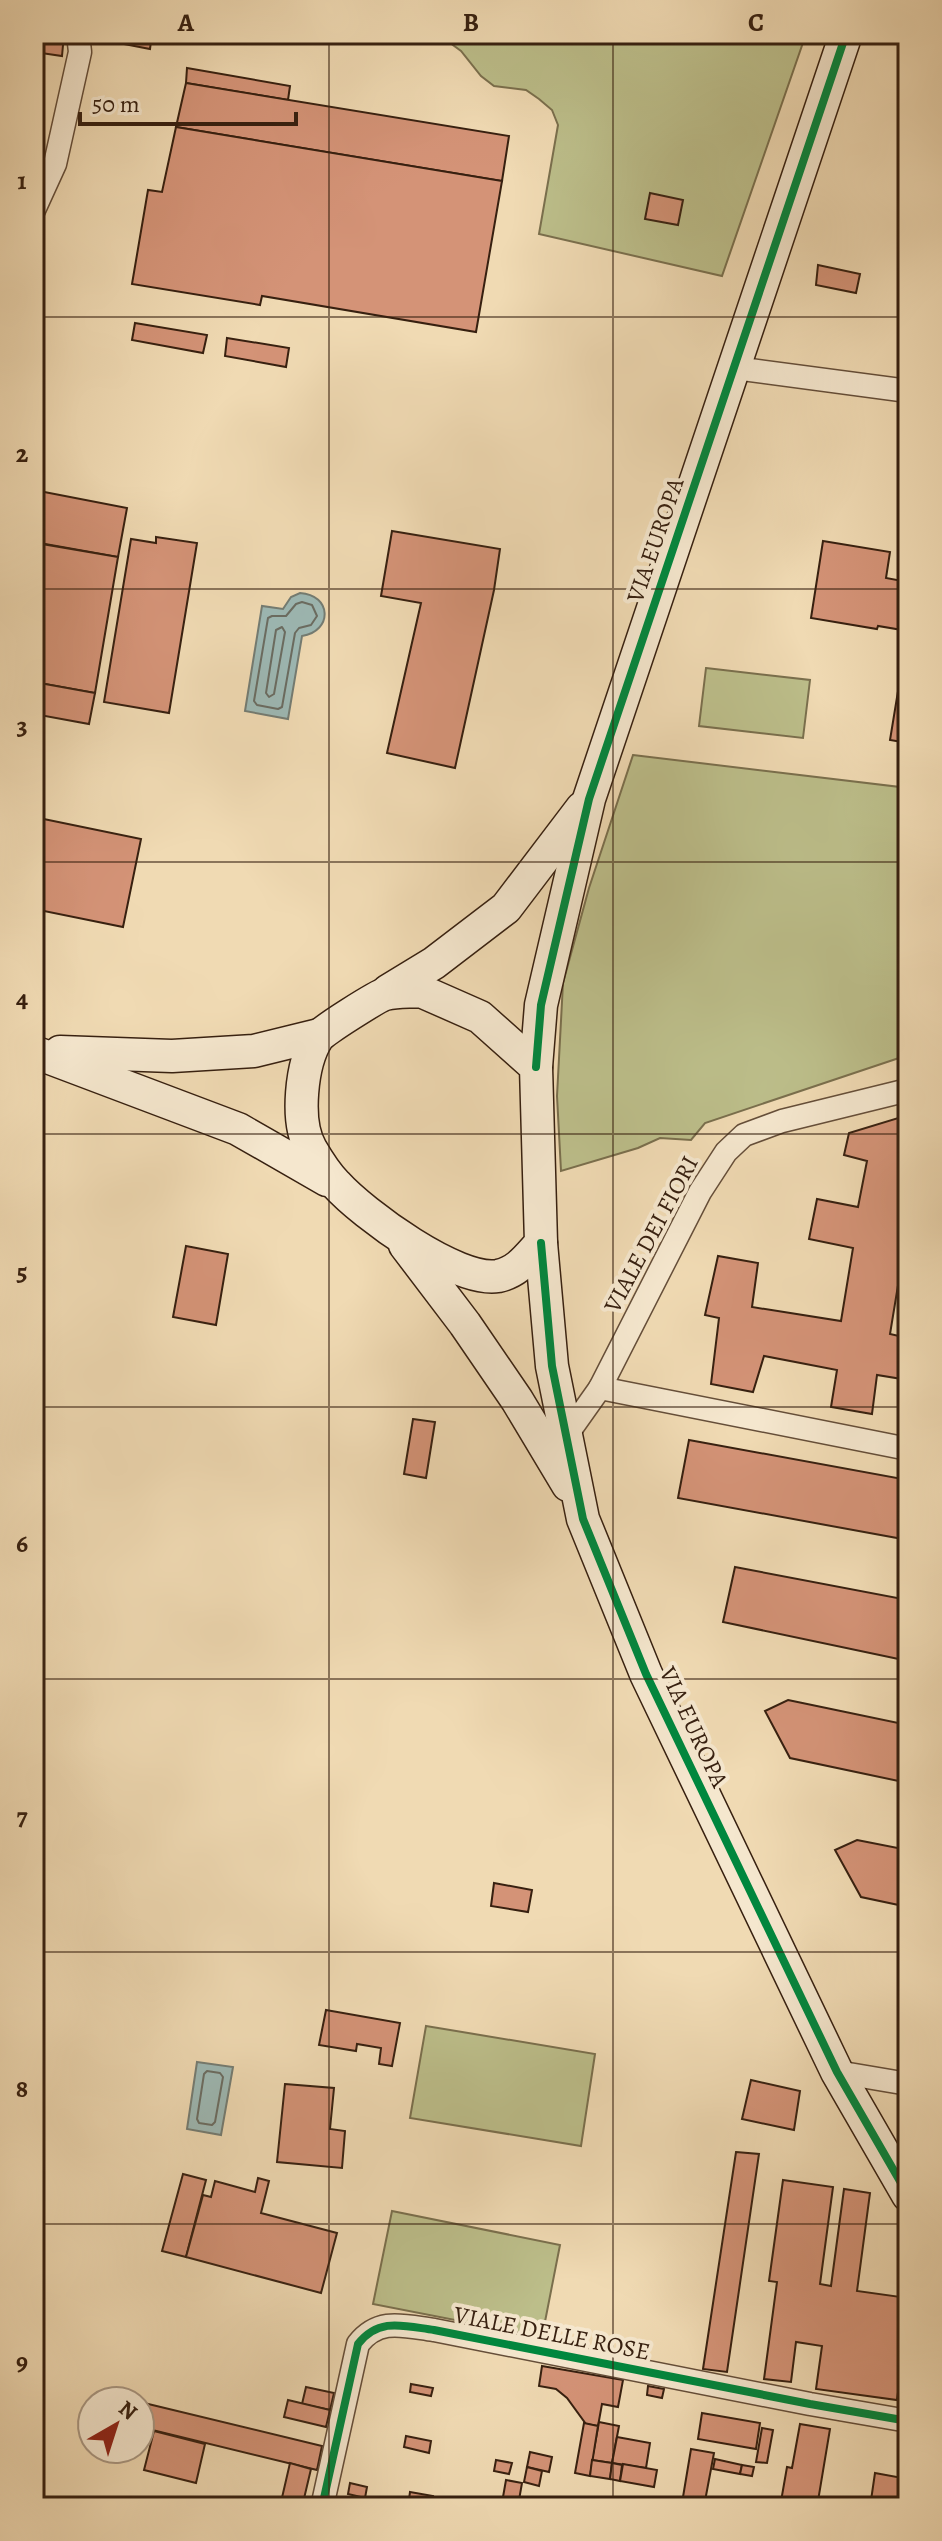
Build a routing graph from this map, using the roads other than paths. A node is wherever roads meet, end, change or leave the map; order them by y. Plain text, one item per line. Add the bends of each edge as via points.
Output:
1 (78, 34) edge
2 (846, 34) edge
3 (34, 210) edge
4 (735, 368) junction
5 (908, 391) edge
6 (589, 799) junction
7 (382, 994) junction
8 (319, 1035) junction
9 (34, 1052) edge
10 (536, 1067) junction
11 (908, 1090) edge
12 (336, 1185) junction
13 (399, 1237) junction
14 (541, 1243) junction
15 (600, 1388) junction
16 (566, 1436) junction
17 (908, 1449) edge
18 (579, 1505) junction
19 (837, 2072) junction
20 (908, 2084) edge
21 (908, 2195) edge
22 (908, 2421) edge
23 (322, 2507) edge

1 - 3 street via 80,52 55,164
2 - 4 street, VIA EUROPA
4 - 5 street
4 - 6 street, VIA EUROPA
6 - 7 street via 506,908 434,963
6 - 10 street, VIA EUROPA via 541,1005
7 - 8 street
7 - 10 street via 421,991 480,1017
8 - 9 street via 254,1051 172,1056
8 - 12 street via 300,1105 309,1147
9 - 12 street via 238,1129
10 - 14 street
11 - 15 street, VIALE DEI FIORI via 782,1121 744,1135 726,1152 700,1192
12 - 13 street
13 - 14 street via 444,1262 496,1276 515,1270
13 - 18 street via 517,1400
14 - 16 street, VIA EUROPA via 552,1366
15 - 16 street, VIALE DEI FIORI
15 - 17 street
16 - 18 street, VIA EUROPA
18 - 19 street, VIA EUROPA via 646,1674
19 - 20 street
19 - 21 street, VIA EUROPA
22 - 23 street, VIALE DELLE ROSE via 391,2324 368,2331 358,2344

